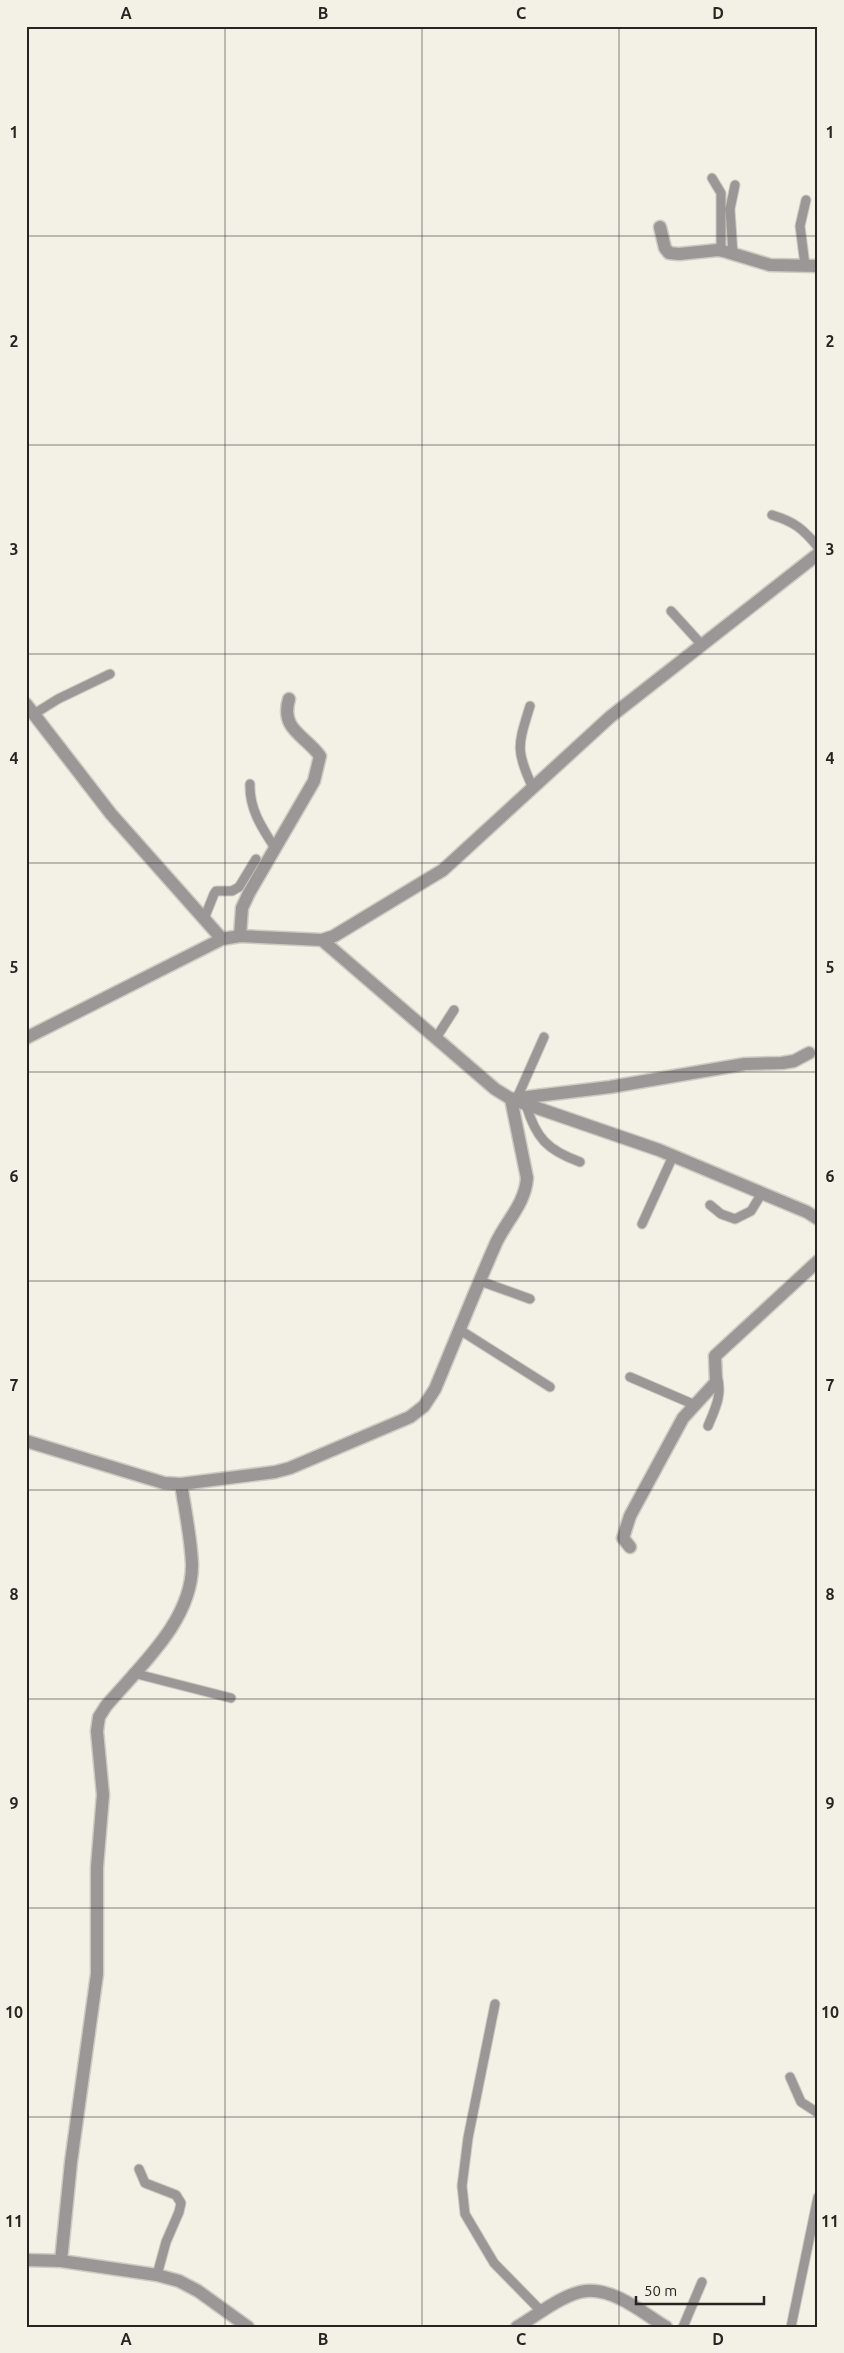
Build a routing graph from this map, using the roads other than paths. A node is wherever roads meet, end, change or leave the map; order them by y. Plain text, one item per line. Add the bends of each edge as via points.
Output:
1 (712, 178) dead end
2 (735, 185) dead end
3 (806, 200) dead end
4 (660, 227) dead end
5 (727, 252) junction
6 (811, 266) edge
7 (772, 515) dead end
8 (818, 547) edge
9 (818, 554) edge
10 (671, 611) dead end
11 (702, 644) junction
12 (110, 674) dead end
13 (289, 699) dead end
14 (530, 706) dead end
15 (30, 709) edge
16 (250, 784) dead end
17 (533, 788) junction
18 (275, 848) junction
19 (256, 859) dead end
20 (204, 919) junction
21 (240, 936) junction
22 (222, 939) junction
23 (322, 940) junction
24 (454, 1010) dead end
25 (544, 1037) dead end
26 (26, 1038) edge
27 (436, 1038) junction
28 (808, 1053) dead end
29 (518, 1100) junction
30 (673, 1156) junction
31 (580, 1162) dead end
32 (762, 1193) junction
33 (710, 1205) dead end
34 (818, 1219) edge
35 (642, 1224) dead end
36 (818, 1261) edge
37 (480, 1281) junction
38 (530, 1299) dead end
39 (460, 1330) junction
40 (717, 1376) junction
41 (630, 1378) dead end
42 (550, 1387) dead end
43 (695, 1404) junction
44 (708, 1426) dead end
45 (26, 1441) edge
46 (181, 1484) junction
47 (630, 1547) dead end
48 (133, 1673) junction
49 (230, 1698) dead end
50 (494, 2004) dead end
51 (790, 2077) dead end
52 (818, 2113) edge
53 (139, 2169) dead end
54 (818, 2197) edge
55 (26, 2260) edge
56 (61, 2261) junction
57 (157, 2274) junction
58 (702, 2282) dead end
59 (542, 2312) junction
60 (248, 2327) edge
61 (517, 2327) edge
62 (666, 2327) edge
63 (683, 2327) edge
64 (791, 2327) edge

1 - 5 lane via 721,193
2 - 5 lane
3 - 6 lane via 800,226
4 - 5 street via 669,253
5 - 6 street via 770,265
7 - 8 lane via 802,528
9 - 11 street
10 - 11 lane
11 - 17 street via 610,717
12 - 15 lane
13 - 18 street via 290,727 320,756 314,781
14 - 17 lane via 519,748 521,763
15 - 20 street via 111,814
16 - 18 lane via 253,808
17 - 23 street via 443,870 334,936
18 - 21 street via 242,908
19 - 20 lane via 240,887 214,894
20 - 22 street
21 - 22 street
21 - 23 street
22 - 26 street
23 - 27 street
24 - 27 lane
25 - 29 lane
27 - 29 street via 495,1089
28 - 29 street via 782,1063 735,1066
29 - 30 street
29 - 31 lane via 544,1143 561,1155
29 - 37 street via 526,1190 497,1241
30 - 32 street
30 - 35 lane
32 - 33 lane via 751,1211 736,1219 721,1214
32 - 34 street
36 - 40 street via 718,1352 714,1361
37 - 38 lane
37 - 39 street
39 - 42 lane
39 - 46 street via 435,1389 424,1406 410,1417 290,1468
40 - 43 street via 714,1387
40 - 44 lane via 719,1399
41 - 43 lane
43 - 47 street via 683,1418 630,1516 623,1538
45 - 46 street via 145,1478
46 - 48 street via 192,1564 190,1588 173,1627
48 - 49 lane
48 - 56 street via 99,1717 103,1795 97,1867 97,1974
50 - 59 lane via 468,2138 462,2186 465,2214 494,2263
51 - 52 lane via 801,2102
53 - 57 lane via 145,2183 176,2195 181,2203
54 - 64 lane
55 - 56 street
56 - 57 street
57 - 60 street via 198,2291
58 - 63 lane
59 - 61 street
59 - 62 street via 569,2296 585,2291 600,2292 615,2297

